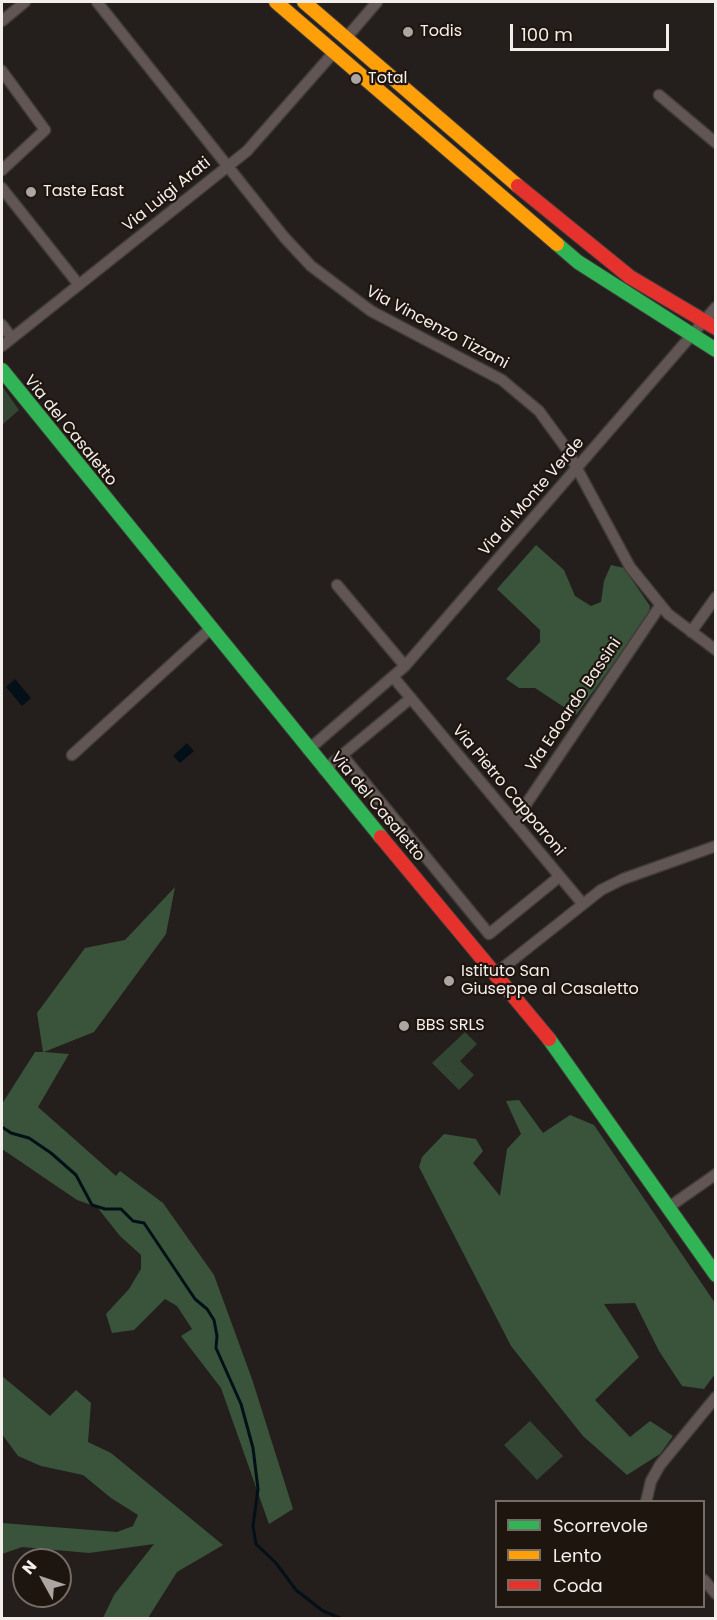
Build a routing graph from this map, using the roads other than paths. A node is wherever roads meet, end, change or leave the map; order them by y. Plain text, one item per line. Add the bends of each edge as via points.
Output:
1 (26, 2) edge
2 (96, 2) edge
3 (276, 2) edge
4 (304, 2) edge
5 (377, 2) edge
6 (2, 21) edge
7 (347, 38) junction
8 (335, 51) junction
9 (380, 66) junction
10 (2, 70) edge
11 (368, 79) junction
12 (659, 95) dead end
13 (716, 143) edge
14 (228, 166) junction
15 (2, 170) edge
16 (2, 188) edge
17 (531, 198) junction
18 (519, 210) junction
19 (79, 285) junction
20 (716, 307) edge
21 (710, 324) edge
22 (2, 325) edge
23 (691, 335) junction
24 (12, 338) junction
25 (2, 346) edge
26 (716, 350) edge
27 (2, 370) edge
28 (576, 468) junction
29 (337, 585) dead end
30 (716, 597) edge
31 (660, 606) junction
32 (209, 630) junction
33 (691, 632) junction
34 (716, 650) edge
35 (405, 666) junction
36 (394, 678) junction
37 (411, 698) junction
38 (308, 750) junction
39 (72, 755) dead end
40 (342, 755) junction
41 (324, 770) junction
42 (514, 822) junction
43 (716, 846) edge
44 (559, 877) junction
45 (582, 903) junction
46 (495, 974) junction
47 (716, 1174) edge
48 (669, 1207) junction
49 (716, 1275) edge
50 (716, 1397) edge
51 (646, 1500) edge
52 (705, 1581) edge
53 (716, 1594) edge

1 - 6 street
2 - 14 street, Via Vincenzo Tizzani
3 - 8 street
4 - 7 street
5 - 7 street
7 - 9 street
8 - 11 street
8 - 14 street, Via Luigi Arati via 261,137
9 - 11 street
9 - 17 street
10 - 15 street via 45,130
11 - 18 street
12 - 13 street
14 - 19 street, Via Luigi Arati
14 - 28 street, Via Vincenzo Tizzani via 284,237 320,274 371,311 511,386 549,422
16 - 19 street
17 - 18 street
17 - 21 street via 614,265
18 - 23 street via 578,262
19 - 24 street, Via Luigi Arati
20 - 21 street, Via di Monte Verde
21 - 23 street, Via di Monte Verde
22 - 24 street
23 - 26 street
23 - 28 street, Via di Monte Verde
24 - 25 street, Via Luigi Arati
27 - 32 street, Via del Casaletto
28 - 31 street, Via Vincenzo Tizzani via 620,550
28 - 35 street, Via di Monte Verde
29 - 35 street
30 - 33 street
31 - 33 street, Via Vincenzo Tizzani
31 - 42 street, Via Edoardo Bassini
32 - 38 street, Via del Casaletto
32 - 39 street
33 - 34 street, Via Vincenzo Tizzani
35 - 36 street, Via di Monte Verde
36 - 37 street, Via Pietro Capparoni
36 - 38 street, Via di Monte Verde
37 - 40 street
37 - 42 street, Via Pietro Capparoni
38 - 41 street, Via del Casaletto
40 - 41 street
40 - 44 street via 489,934
41 - 46 street, Via del Casaletto
42 - 44 street, Via Pietro Capparoni
43 - 45 street via 623,879
44 - 45 street, Via Pietro Capparoni
45 - 46 street
46 - 48 street, Via del Casaletto via 549,1039
47 - 48 street
48 - 49 street, Via del Casaletto
50 - 51 street via 660,1465
52 - 53 street

